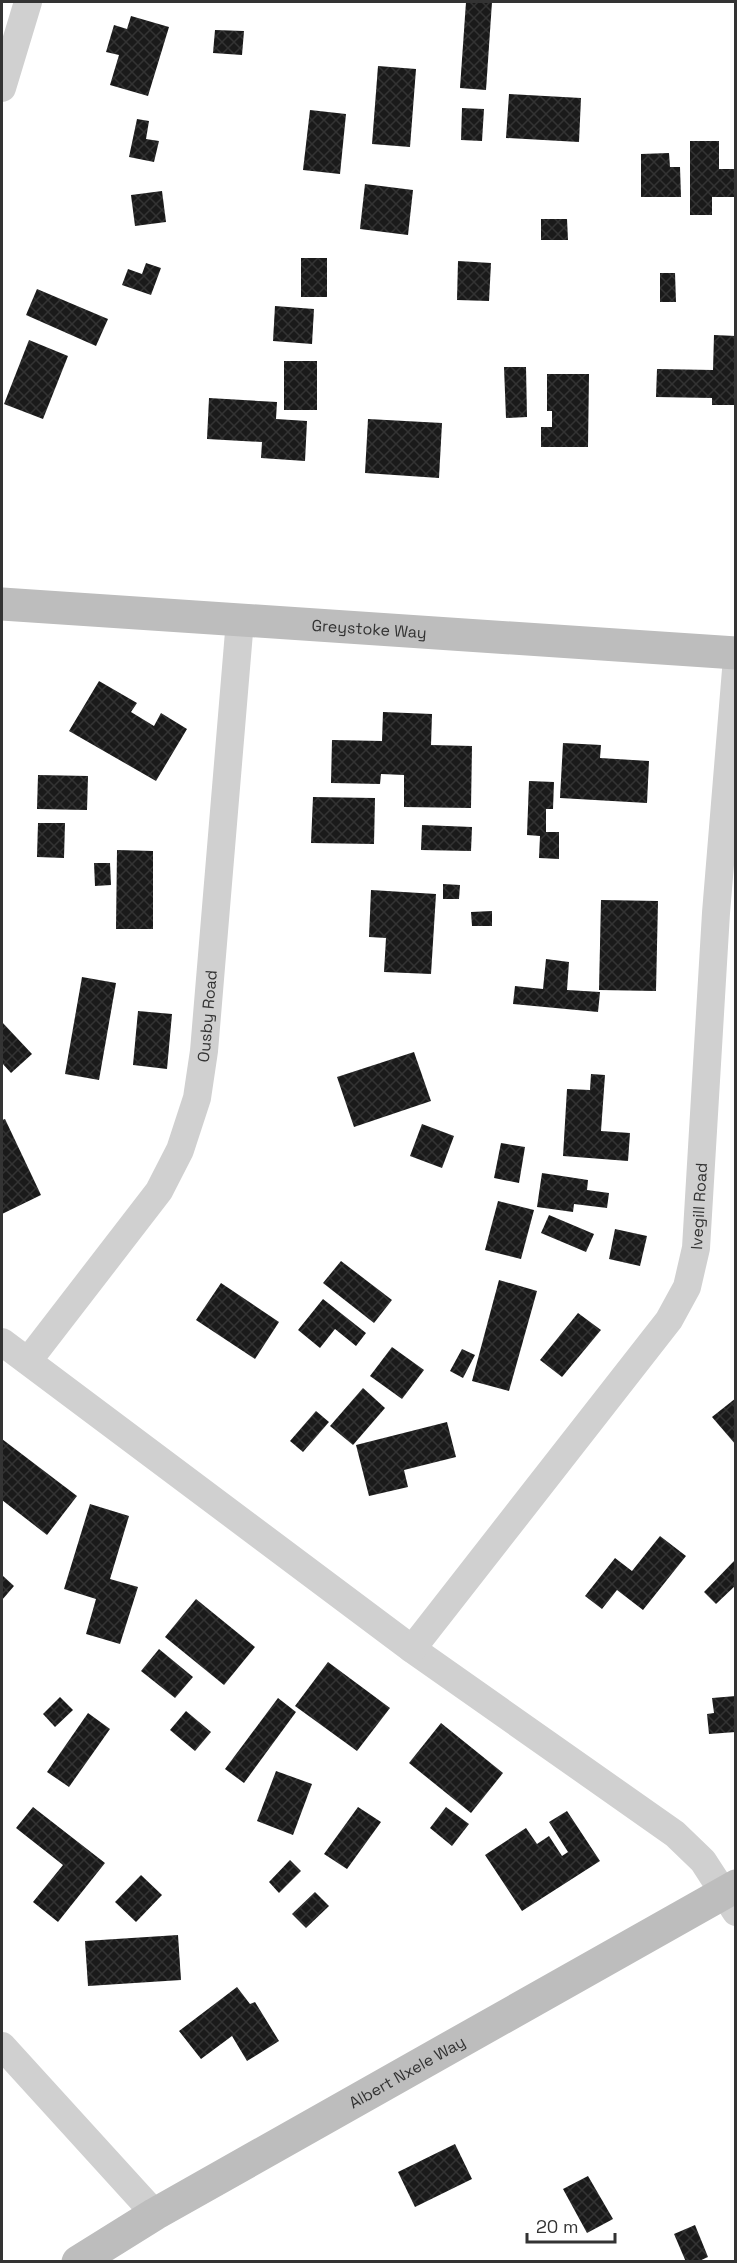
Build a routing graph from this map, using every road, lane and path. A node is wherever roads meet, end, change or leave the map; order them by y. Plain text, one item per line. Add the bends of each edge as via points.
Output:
1 (28, 2) edge
2 (2, 88) edge
3 (2, 604) edge
4 (240, 620) junction
5 (735, 653) edge
6 (735, 670) edge
7 (2, 1342) edge
8 (28, 1361) junction
9 (412, 1649) junction
10 (732, 1896) edge
11 (2, 2046) edge
12 (155, 2214) junction
13 (78, 2262) edge

1 - 2 street
3 - 4 main road, Greystoke Way
4 - 5 main road, Greystoke Way
4 - 8 street, Ousby Road via 197,1098 180,1150 159,1191
6 - 9 street, Ivegill Road via 696,1248 687,1287 669,1320
7 - 8 street
8 - 9 street
9 - 10 street via 675,1834
10 - 12 main road, Albert Nxele Way
11 - 12 street
12 - 13 main road, Albert Nxele Way

